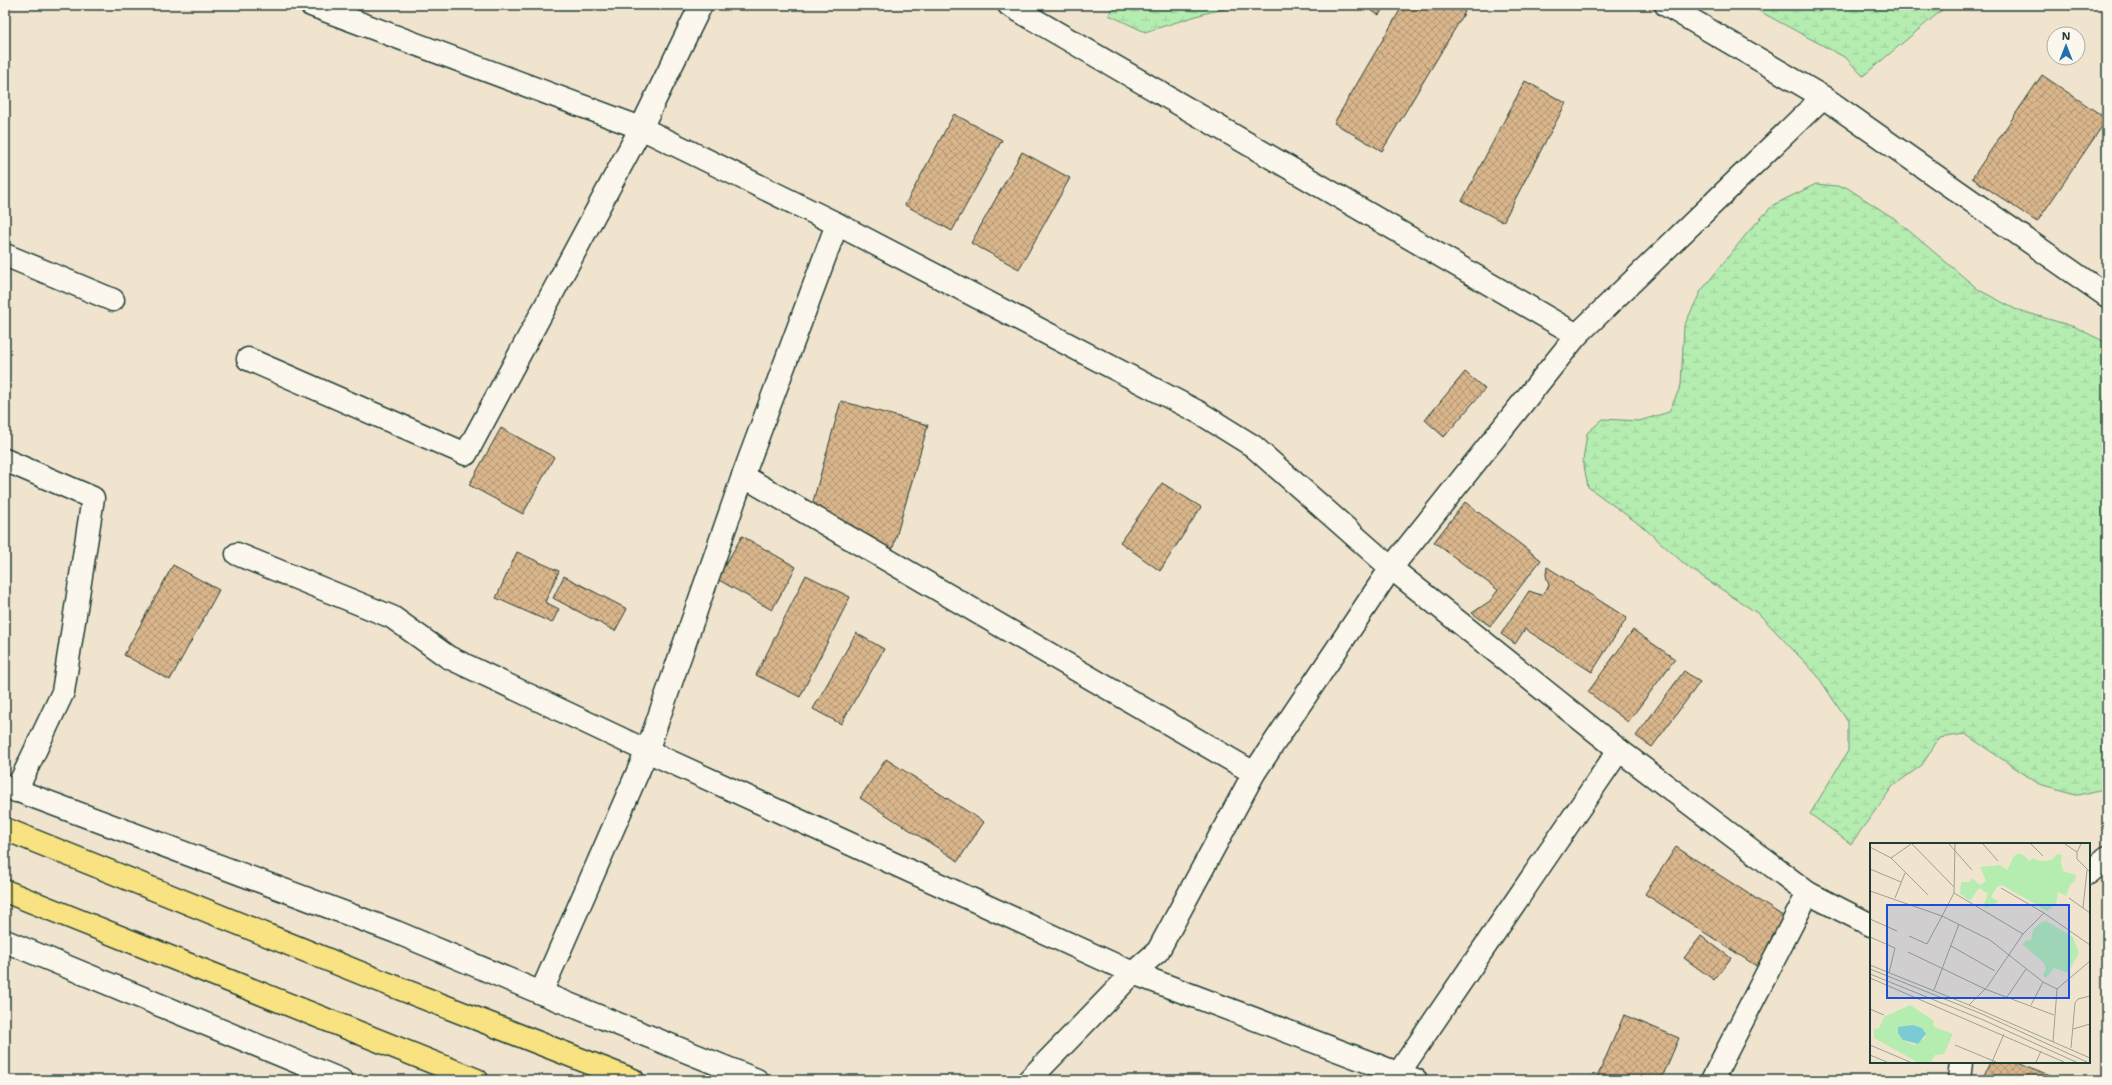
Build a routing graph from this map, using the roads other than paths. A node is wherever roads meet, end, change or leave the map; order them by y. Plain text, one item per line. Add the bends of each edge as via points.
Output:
1 (311, 5) edge
2 (701, 5) edge
3 (1009, 5) edge
4 (1666, 5) edge
5 (1823, 97) junction
6 (641, 128) junction
7 (837, 224) junction
8 (5, 255) edge
9 (2107, 296) edge
10 (113, 300) dead end
11 (1577, 335) junction
12 (248, 359) dead end
13 (5, 460) edge
14 (743, 476) junction
15 (237, 554) dead end
16 (1391, 568) junction
17 (1619, 750) junction
18 (646, 751) junction
19 (1254, 773) junction
20 (11, 788) edge
21 (5, 829) edge
22 (2107, 858) edge
23 (2090, 872) edge
24 (5, 891) edge
25 (1808, 892) junction
26 (1870, 924) edge
27 (5, 941) edge
28 (1133, 973) junction
29 (541, 993) junction
30 (1961, 1063) edge
31 (1407, 1077) edge
32 (341, 1080) edge
33 (477, 1080) edge
34 (633, 1080) edge
35 (757, 1080) edge
36 (1029, 1080) edge
37 (1712, 1080) edge
38 (1959, 1080) edge

1 - 6 street
2 - 6 street
3 - 11 street
4 - 5 street
5 - 9 street
5 - 11 street
6 - 7 street
6 - 12 street via 466,454
7 - 14 street
7 - 16 street via 1200,413 1253,446
8 - 10 street
11 - 16 street
13 - 20 street via 93,498 63,692
14 - 18 street
14 - 19 street
15 - 18 street via 392,617 448,657
16 - 17 street
16 - 19 street
17 - 25 street
17 - 31 street
18 - 28 street
18 - 29 street
19 - 28 street via 1158,951
20 - 29 street via 396,932
21 - 34 highway
22 - 23 street
24 - 33 highway
25 - 26 street
25 - 37 street
27 - 32 street
28 - 31 street
28 - 36 street
29 - 35 street
30 - 38 street

